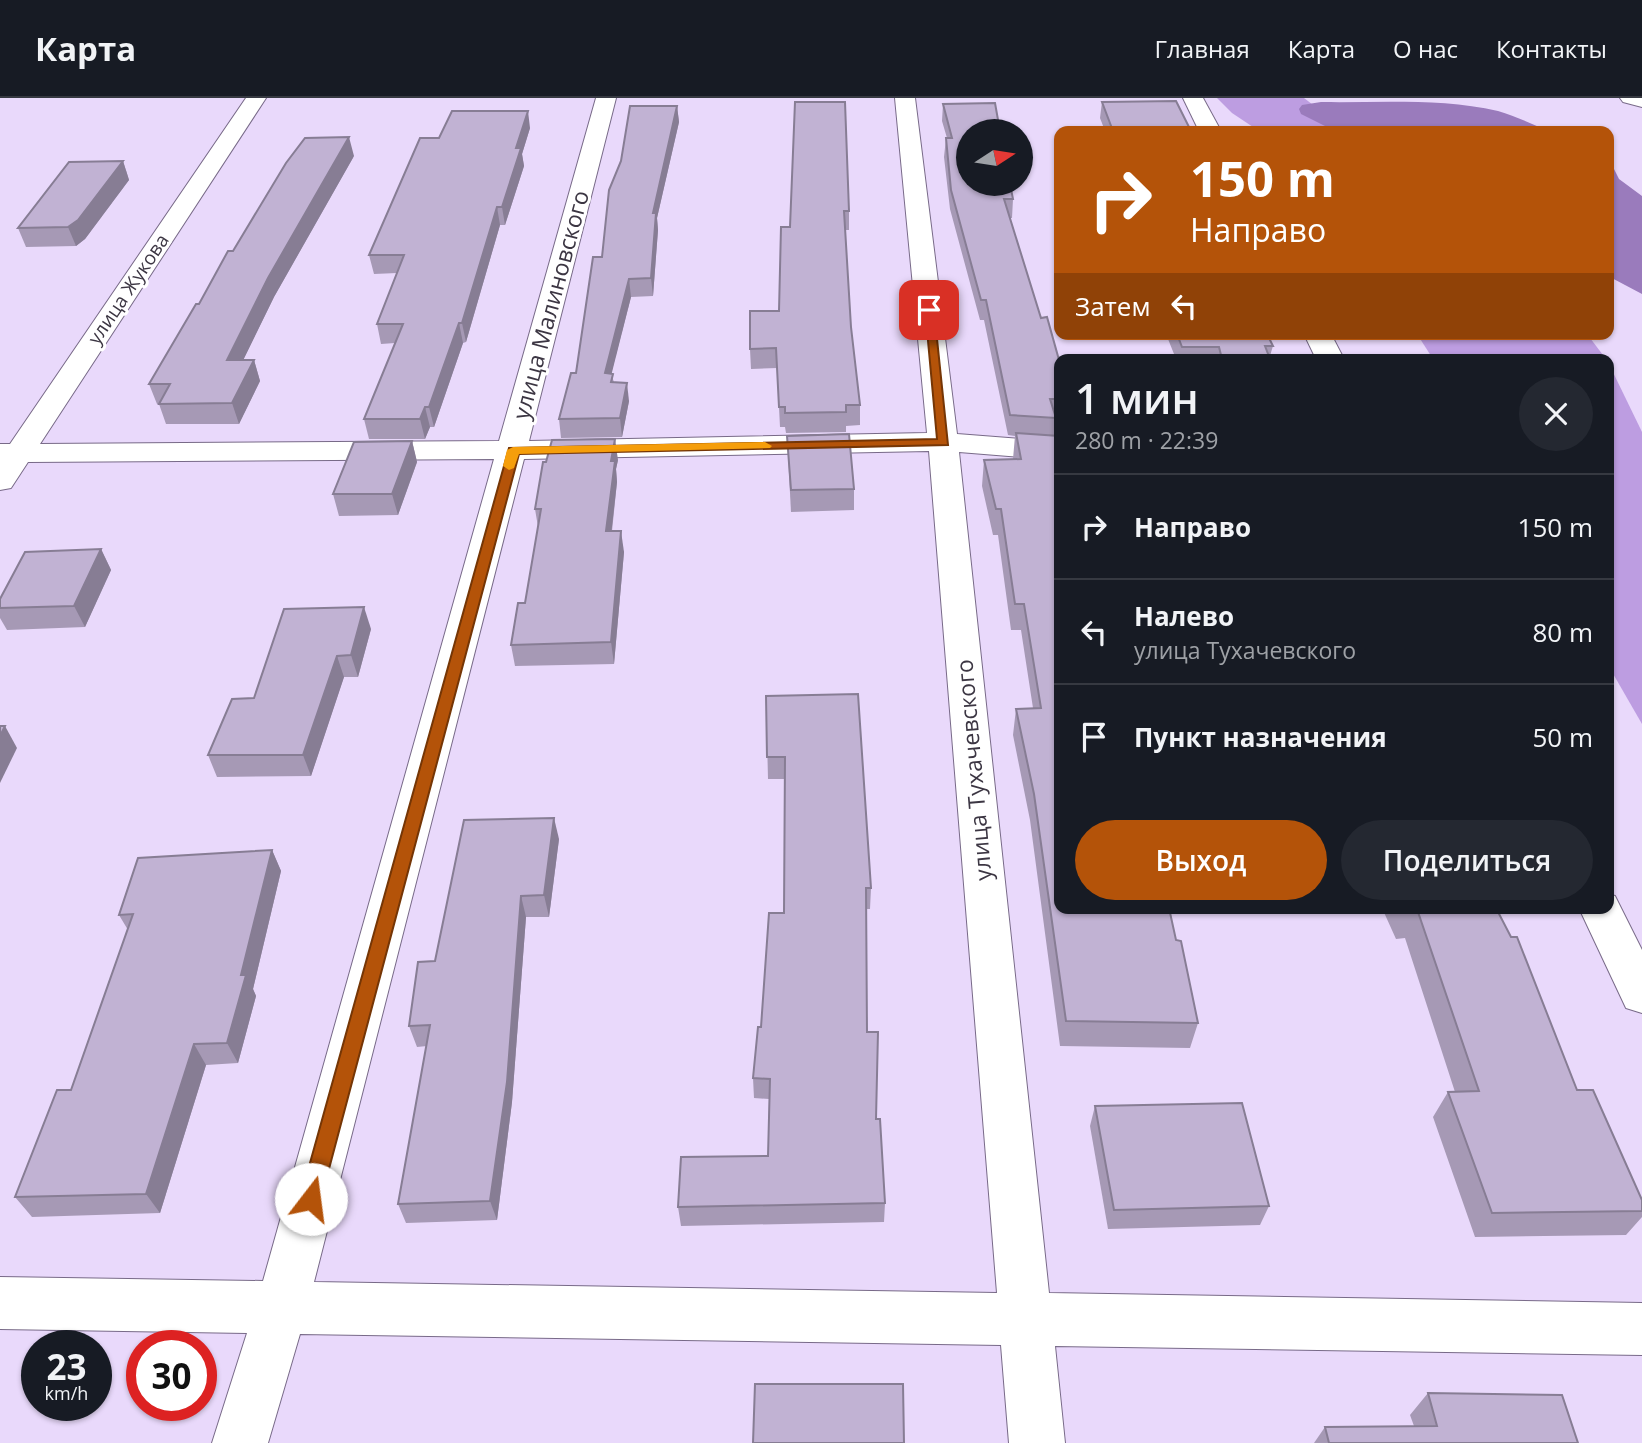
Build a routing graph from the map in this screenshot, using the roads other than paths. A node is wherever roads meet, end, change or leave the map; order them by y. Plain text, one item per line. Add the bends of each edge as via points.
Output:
1 (256, 98) edge
2 (606, 98) edge
3 (905, 98) edge
4 (1193, 98) edge
5 (1630, 98) edge
6 (1642, 102) edge
7 (1207, 126) edge
8 (943, 443) junction
9 (513, 450) junction
10 (1054, 451) edge
11 (9, 453) edge
12 (0, 481) edge
13 (1603, 914) edge
14 (1642, 995) edge
15 (0, 1303) edge
16 (282, 1306) junction
17 (1025, 1319) junction
18 (1642, 1329) edge
19 (240, 1443) edge
20 (1037, 1443) edge

1 - 11 street, улица Жукова
2 - 9 street, улица Малиновского
3 - 8 street, улица Тухачевского
4 - 7 street
5 - 6 street
8 - 9 street
8 - 10 street
8 - 17 street, улица Тухачевского
9 - 11 street
9 - 16 street, улица Малиновского
11 - 12 street, улица Жукова
13 - 14 street
15 - 16 street
16 - 17 street
16 - 19 street, улица Малиновского
17 - 18 street
17 - 20 street, улица Тухачевского

